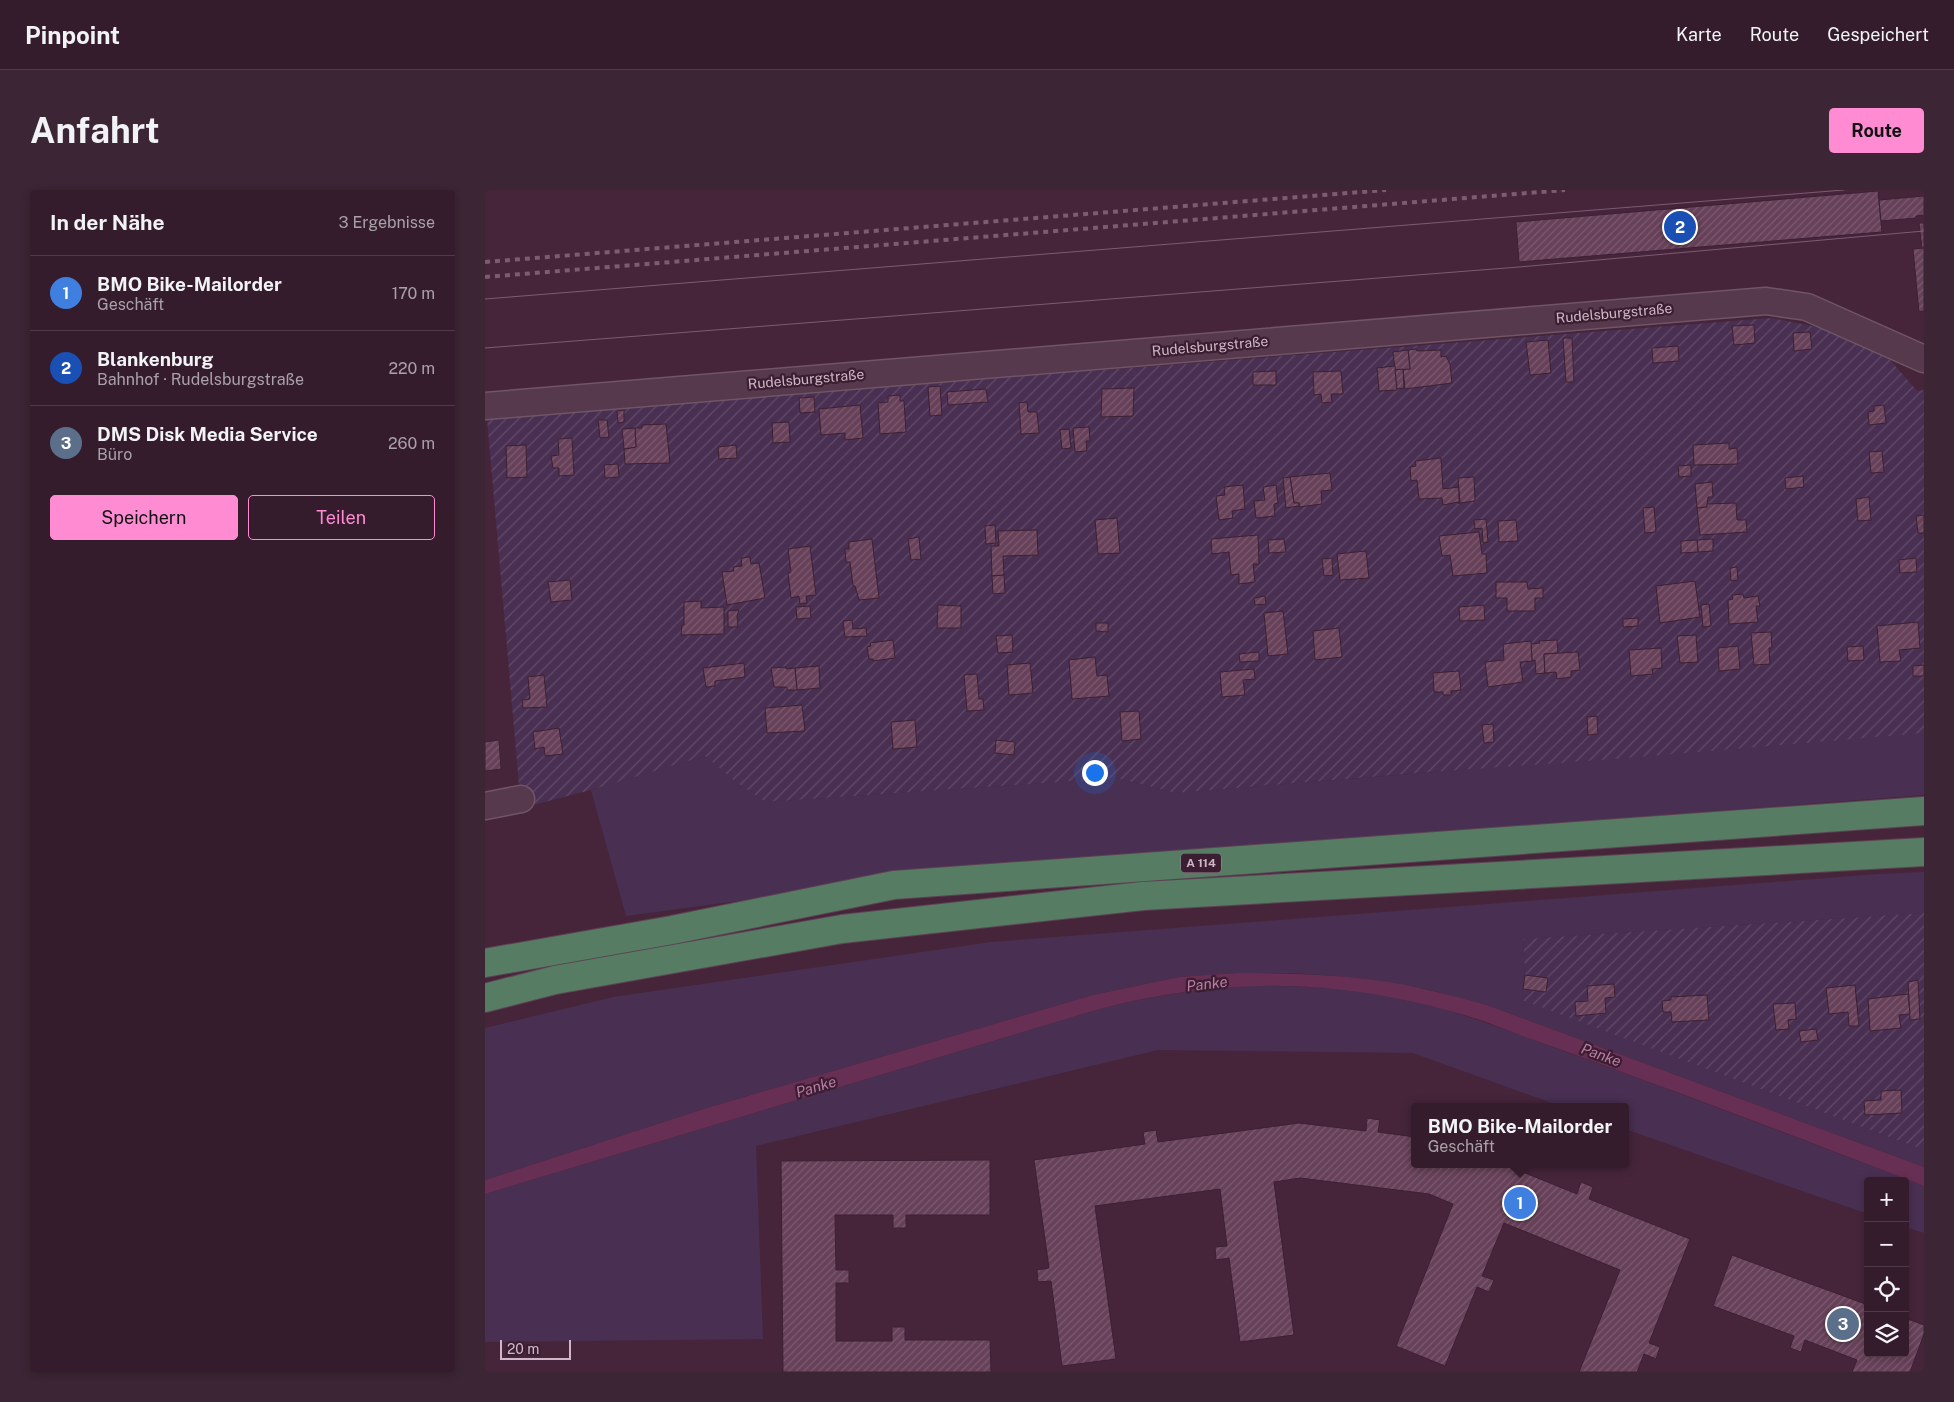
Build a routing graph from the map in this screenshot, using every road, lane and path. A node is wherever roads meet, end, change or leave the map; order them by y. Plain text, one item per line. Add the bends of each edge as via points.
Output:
1 (1924, 359) edge
2 (485, 406) edge
3 (521, 799) dead end
4 (485, 806) edge
5 (1924, 811) edge
6 (1924, 852) edge
7 (485, 963) edge
8 (485, 998) edge

1 - 2 street, Rudelsburgstraße via 1807,307 1766,301
3 - 4 street
5 - 7 highway, A 114 via 894,885 672,930
6 - 8 highway, A 114 via 1143,896 842,929 555,980

